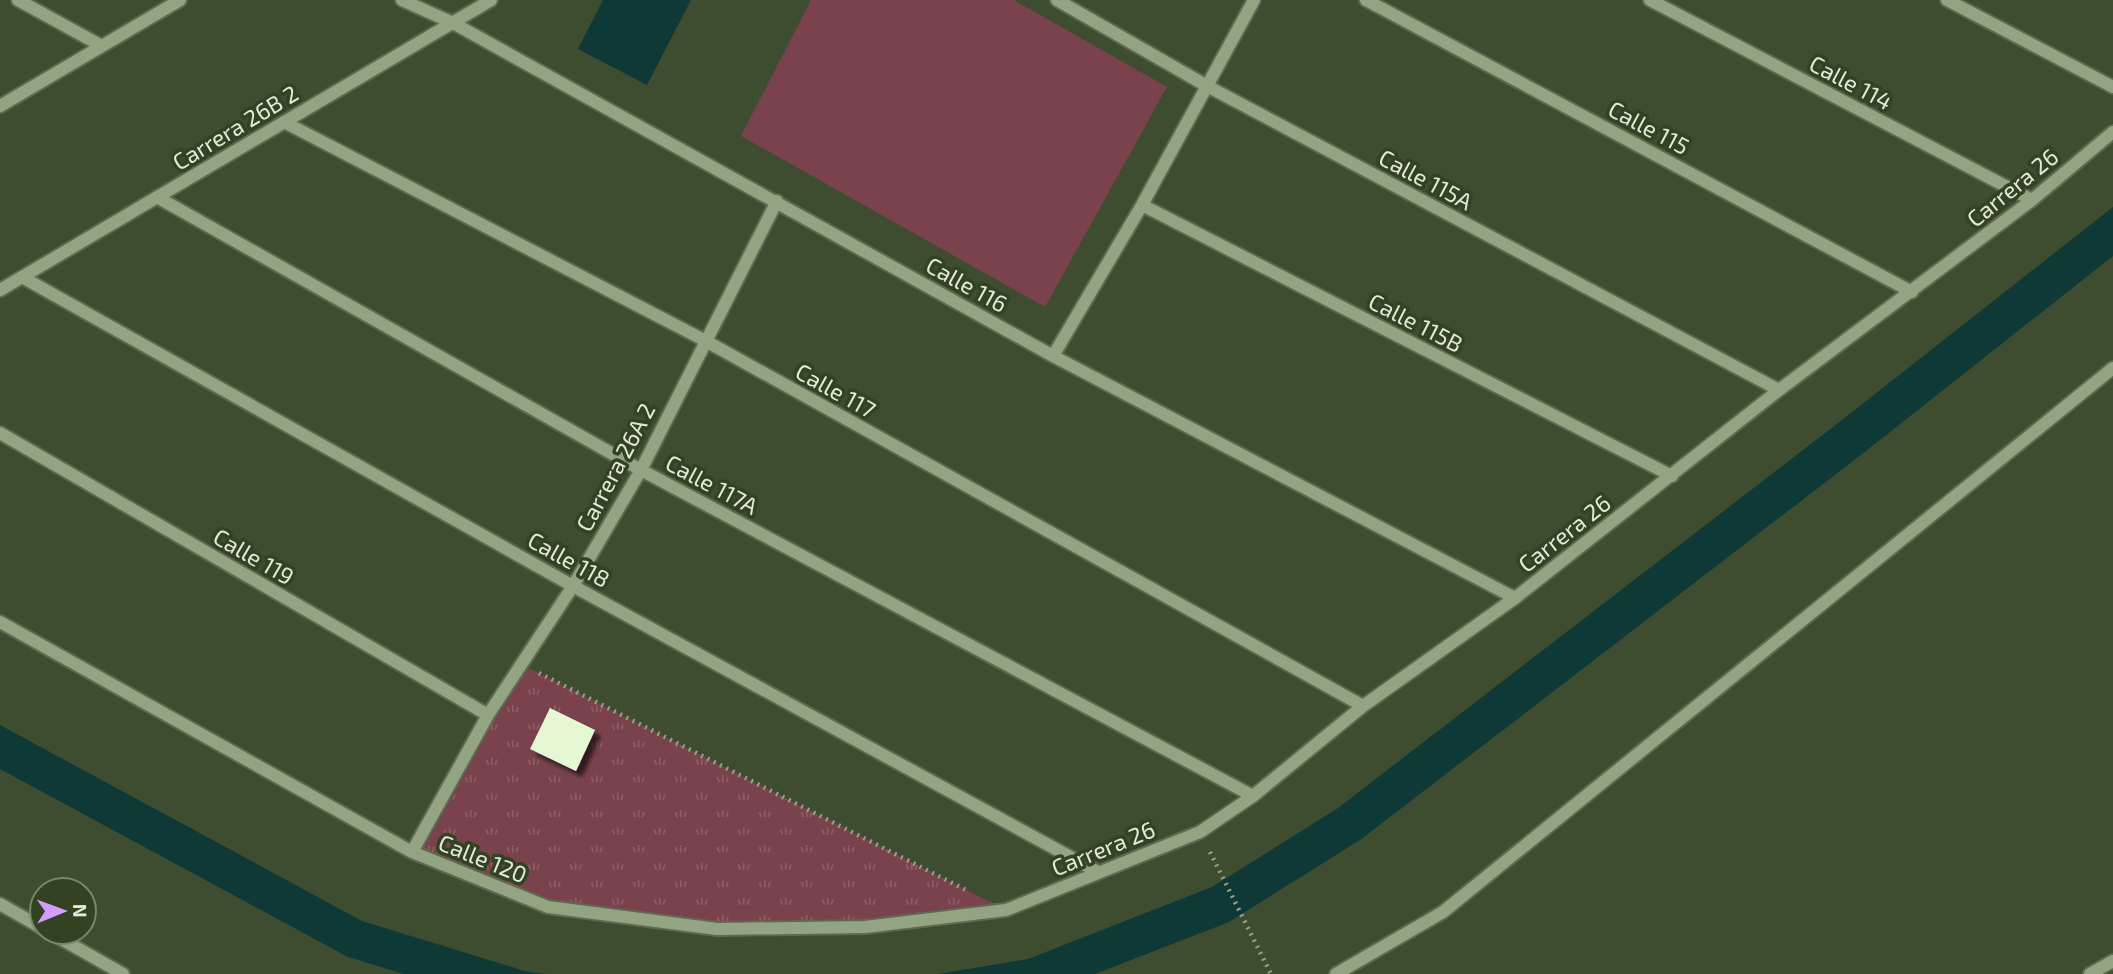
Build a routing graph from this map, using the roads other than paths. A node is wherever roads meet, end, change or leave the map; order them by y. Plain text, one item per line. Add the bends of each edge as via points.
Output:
1 (18, 0) edge
2 (180, 0) edge
3 (402, 0) edge
4 (491, 0) edge
5 (1057, 0) edge
6 (1254, 0) edge
7 (1366, 0) edge
8 (1650, 0) edge
9 (1947, 0) edge
10 (453, 23) junction
11 (100, 45) junction
12 (1207, 86) junction
13 (2113, 87) edge
14 (0, 106) edge
15 (284, 122) junction
16 (2113, 132) edge
17 (158, 197) junction
18 (777, 201) junction
19 (2032, 201) junction
20 (1142, 205) junction
21 (22, 277) junction
22 (0, 290) edge
23 (1912, 292) junction
24 (704, 340) junction
25 (1053, 356) junction
26 (2113, 368) edge
27 (1779, 390) junction
28 (0, 433) edge
29 (641, 470) junction
30 (1672, 477) junction
31 (573, 586) junction
32 (1515, 598) junction
33 (0, 622) edge
34 (1363, 706) junction
35 (488, 715) junction
36 (1253, 796) junction
37 (411, 852) junction
38 (1098, 872) junction
39 (0, 904) edge
40 (1006, 910) joint
41 (28, 920) edge
42 (73, 946) edge
43 (2113, 961) edge
44 (122, 974) edge
45 (1336, 974) edge
46 (2090, 974) edge

1 - 11 street
2 - 11 street
3 - 10 street, Calle 116
4 - 10 street, Carrera 26B 2
5 - 12 street, Calle 115A
6 - 12 street
7 - 23 street, Calle 115
8 - 19 street, Calle 114
9 - 13 street
10 - 15 street, Carrera 26B 2
10 - 18 street, Calle 116
11 - 14 street
12 - 20 street
12 - 27 street, Calle 115A
15 - 17 street, Carrera 26B 2
15 - 24 street, Calle 117
16 - 19 street, Carrera 26
17 - 21 street, Carrera 26B 2
17 - 29 street, Calle 117A
18 - 24 street, Carrera 26A 2
18 - 25 street, Calle 116
19 - 23 street, Carrera 26
20 - 25 street
20 - 30 street, Calle 115B
21 - 22 street, Carrera 26B 2
21 - 31 street, Calle 118
23 - 27 street, Carrera 26
24 - 29 street, Carrera 26A 2
24 - 34 street, Calle 117
25 - 32 street, Calle 116
26 - 45 street via 1443,912
27 - 30 street, Carrera 26
28 - 35 street, Calle 119
29 - 31 street, Carrera 26A 2
29 - 36 street, Calle 117A
30 - 32 street, Carrera 26
31 - 35 street, Carrera 26A 2
31 - 38 street, Calle 118
32 - 34 street, Carrera 26
33 - 37 street, Calle 120
34 - 36 street, Carrera 26
35 - 37 street, Carrera 26A 2
36 - 38 street, Carrera 26 via 1200,832
37 - 40 street, Calle 120 via 548,907 717,929 865,928
38 - 40 street, Carrera 26
39 - 41 street
42 - 44 street
43 - 46 street

